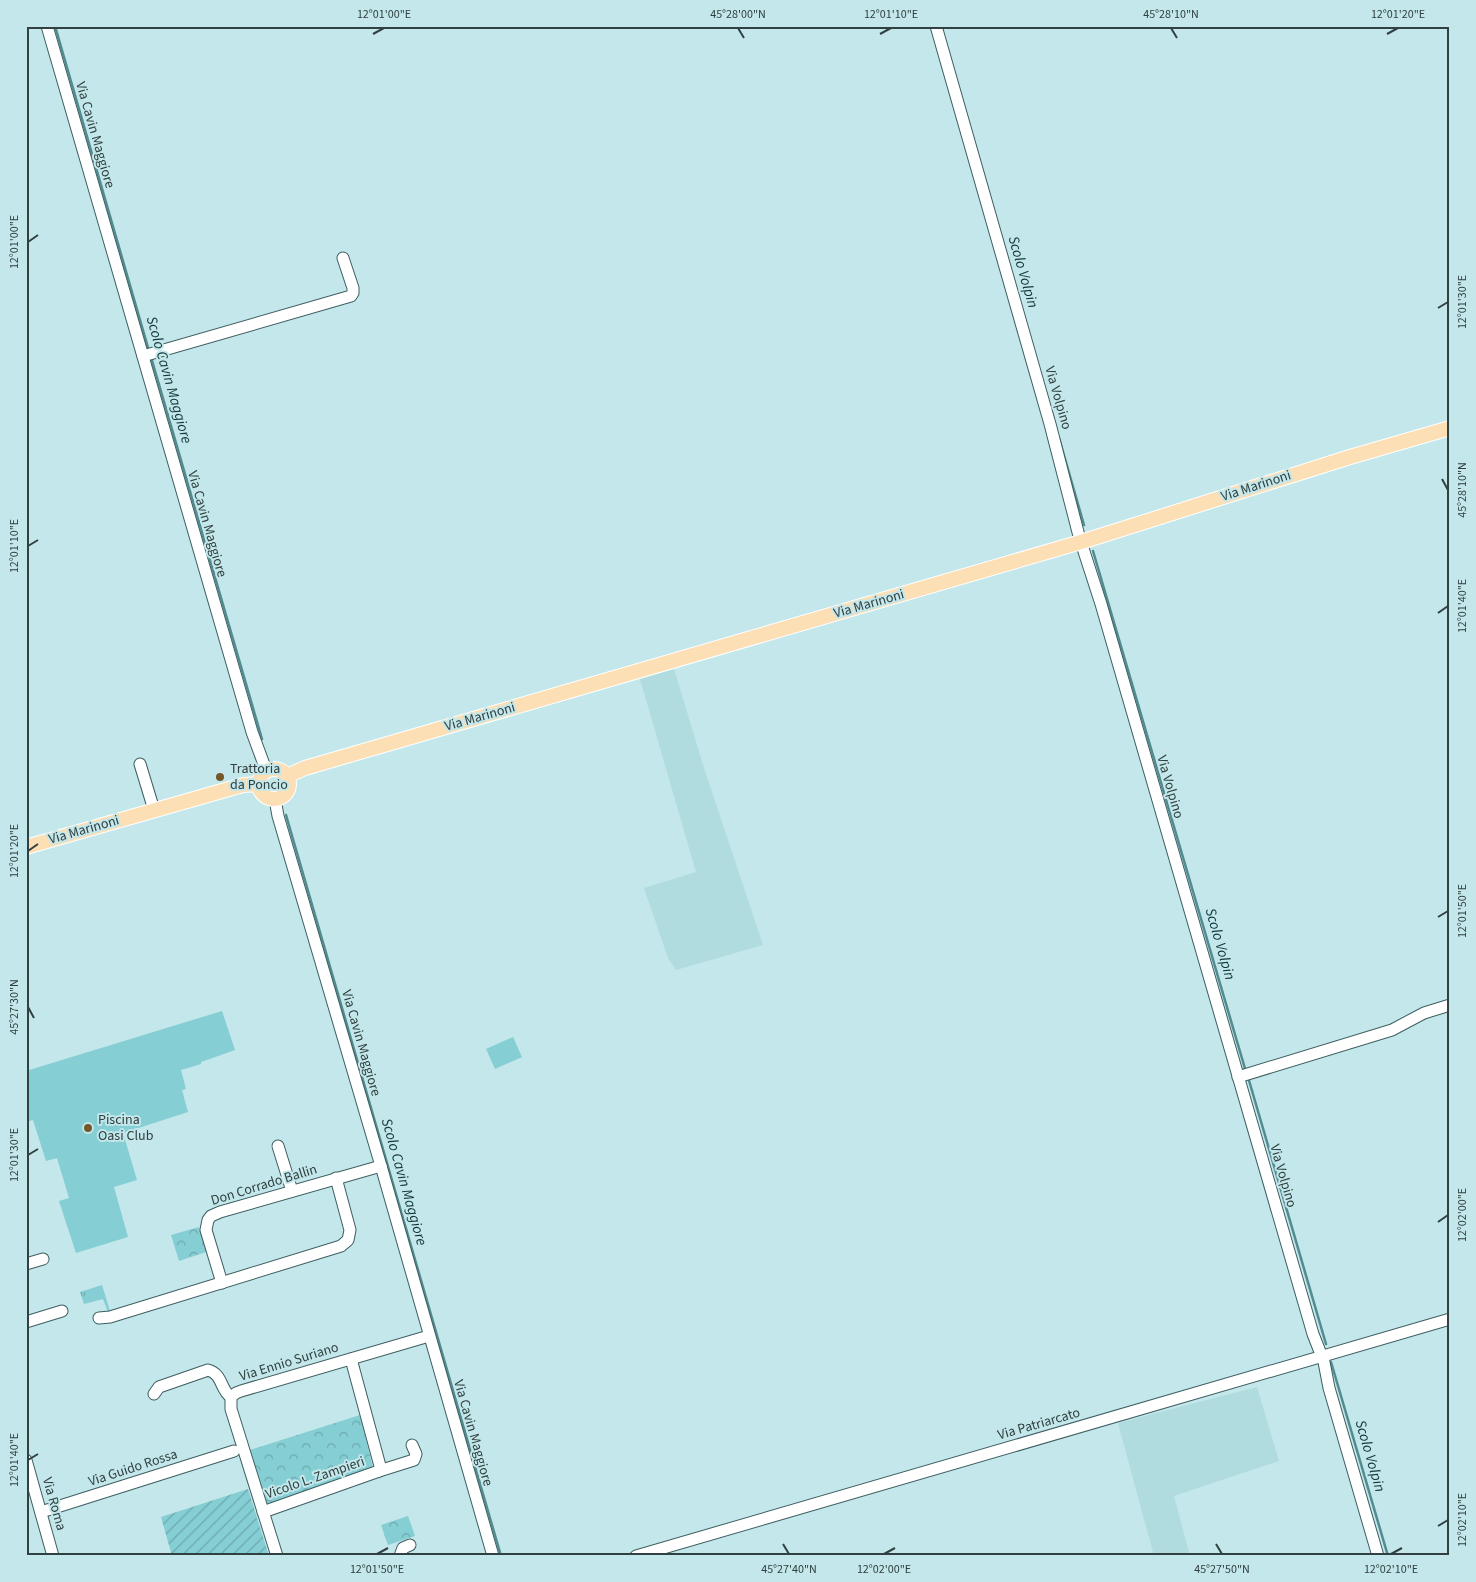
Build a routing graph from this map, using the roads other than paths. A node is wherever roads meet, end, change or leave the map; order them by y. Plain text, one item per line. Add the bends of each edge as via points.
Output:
1 (47, 26) edge
2 (936, 26) edge
3 (343, 258) dead end
4 (149, 355) junction
5 (1450, 428) edge
6 (1081, 542) junction
7 (140, 764) dead end
8 (266, 770) junction
9 (286, 776) junction
10 (259, 784) junction
11 (275, 799) junction
12 (154, 810) junction
13 (26, 847) edge
14 (1450, 1005) edge
15 (1244, 1075) junction
16 (278, 1146) dead end
17 (381, 1166) junction
18 (336, 1178) junction
19 (292, 1191) junction
20 (43, 1259) dead end
21 (26, 1264) edge
22 (222, 1283) junction
23 (62, 1311) dead end
24 (99, 1318) dead end
25 (1450, 1319) edge
26 (26, 1322) edge
27 (430, 1336) junction
28 (1322, 1357) junction
29 (351, 1359) junction
30 (154, 1394) dead end
31 (231, 1397) junction
32 (412, 1445) dead end
33 (234, 1451) dead end
34 (26, 1460) edge
35 (380, 1470) junction
36 (29, 1480) edge
37 (41, 1512) junction
38 (264, 1512) junction
39 (410, 1545) dead end
40 (53, 1556) edge
41 (277, 1556) edge
42 (400, 1556) edge
43 (493, 1556) edge
44 (636, 1556) edge
45 (1378, 1556) edge

1 - 4 street, Via Cavin Maggiore
2 - 6 street, Via Volpino
3 - 4 street via 353,288 351,296
4 - 8 street, Via Cavin Maggiore via 257,749
5 - 6 main road, Via Marinoni via 1350,456
6 - 9 main road, Via Marinoni via 309,766
6 - 15 street, Via Volpino
7 - 12 street
8 - 9 main road via 278,769
8 - 10 main road
9 - 11 main road via 289,783 287,791
10 - 11 main road via 262,794
10 - 12 main road, Via Marinoni via 243,785
11 - 17 street, Via Cavin Maggiore
12 - 13 main road, Via Marinoni
14 - 15 street via 1424,1013 1392,1030
15 - 28 street, Via Volpino via 1313,1334
16 - 19 street
17 - 18 street, Don Corrado Ballin
17 - 27 street, Via Cavin Maggiore
18 - 19 street, Don Corrado Ballin
18 - 22 street, Don Corrado Ballin via 350,1225 350,1236 345,1243
19 - 22 street, Don Corrado Ballin via 215,1213 208,1220 206,1230
20 - 21 street
22 - 24 street, Don Corrado Ballin
23 - 26 street
25 - 28 street, Via Patriarcato
27 - 29 street, Via Ennio Suriano
27 - 43 street, Via Cavin Maggiore
28 - 44 street, Via Patriarcato
28 - 45 street, Via Volpino
29 - 31 street, Via Ennio Suriano
29 - 35 street, Vicolo L. Zampieri
30 - 31 street via 159,1387 208,1370 218,1375
31 - 38 street, Via Ennio Suriano via 230,1409
32 - 35 street via 416,1454 414,1460
33 - 37 street, Via Guido Rossa
34 - 36 street, Via Roma
35 - 38 street, Vicolo L. Zampieri
36 - 37 street, Via Roma
37 - 40 street, Via Roma
38 - 41 street, Via Ennio Suriano
39 - 42 street via 403,1548

